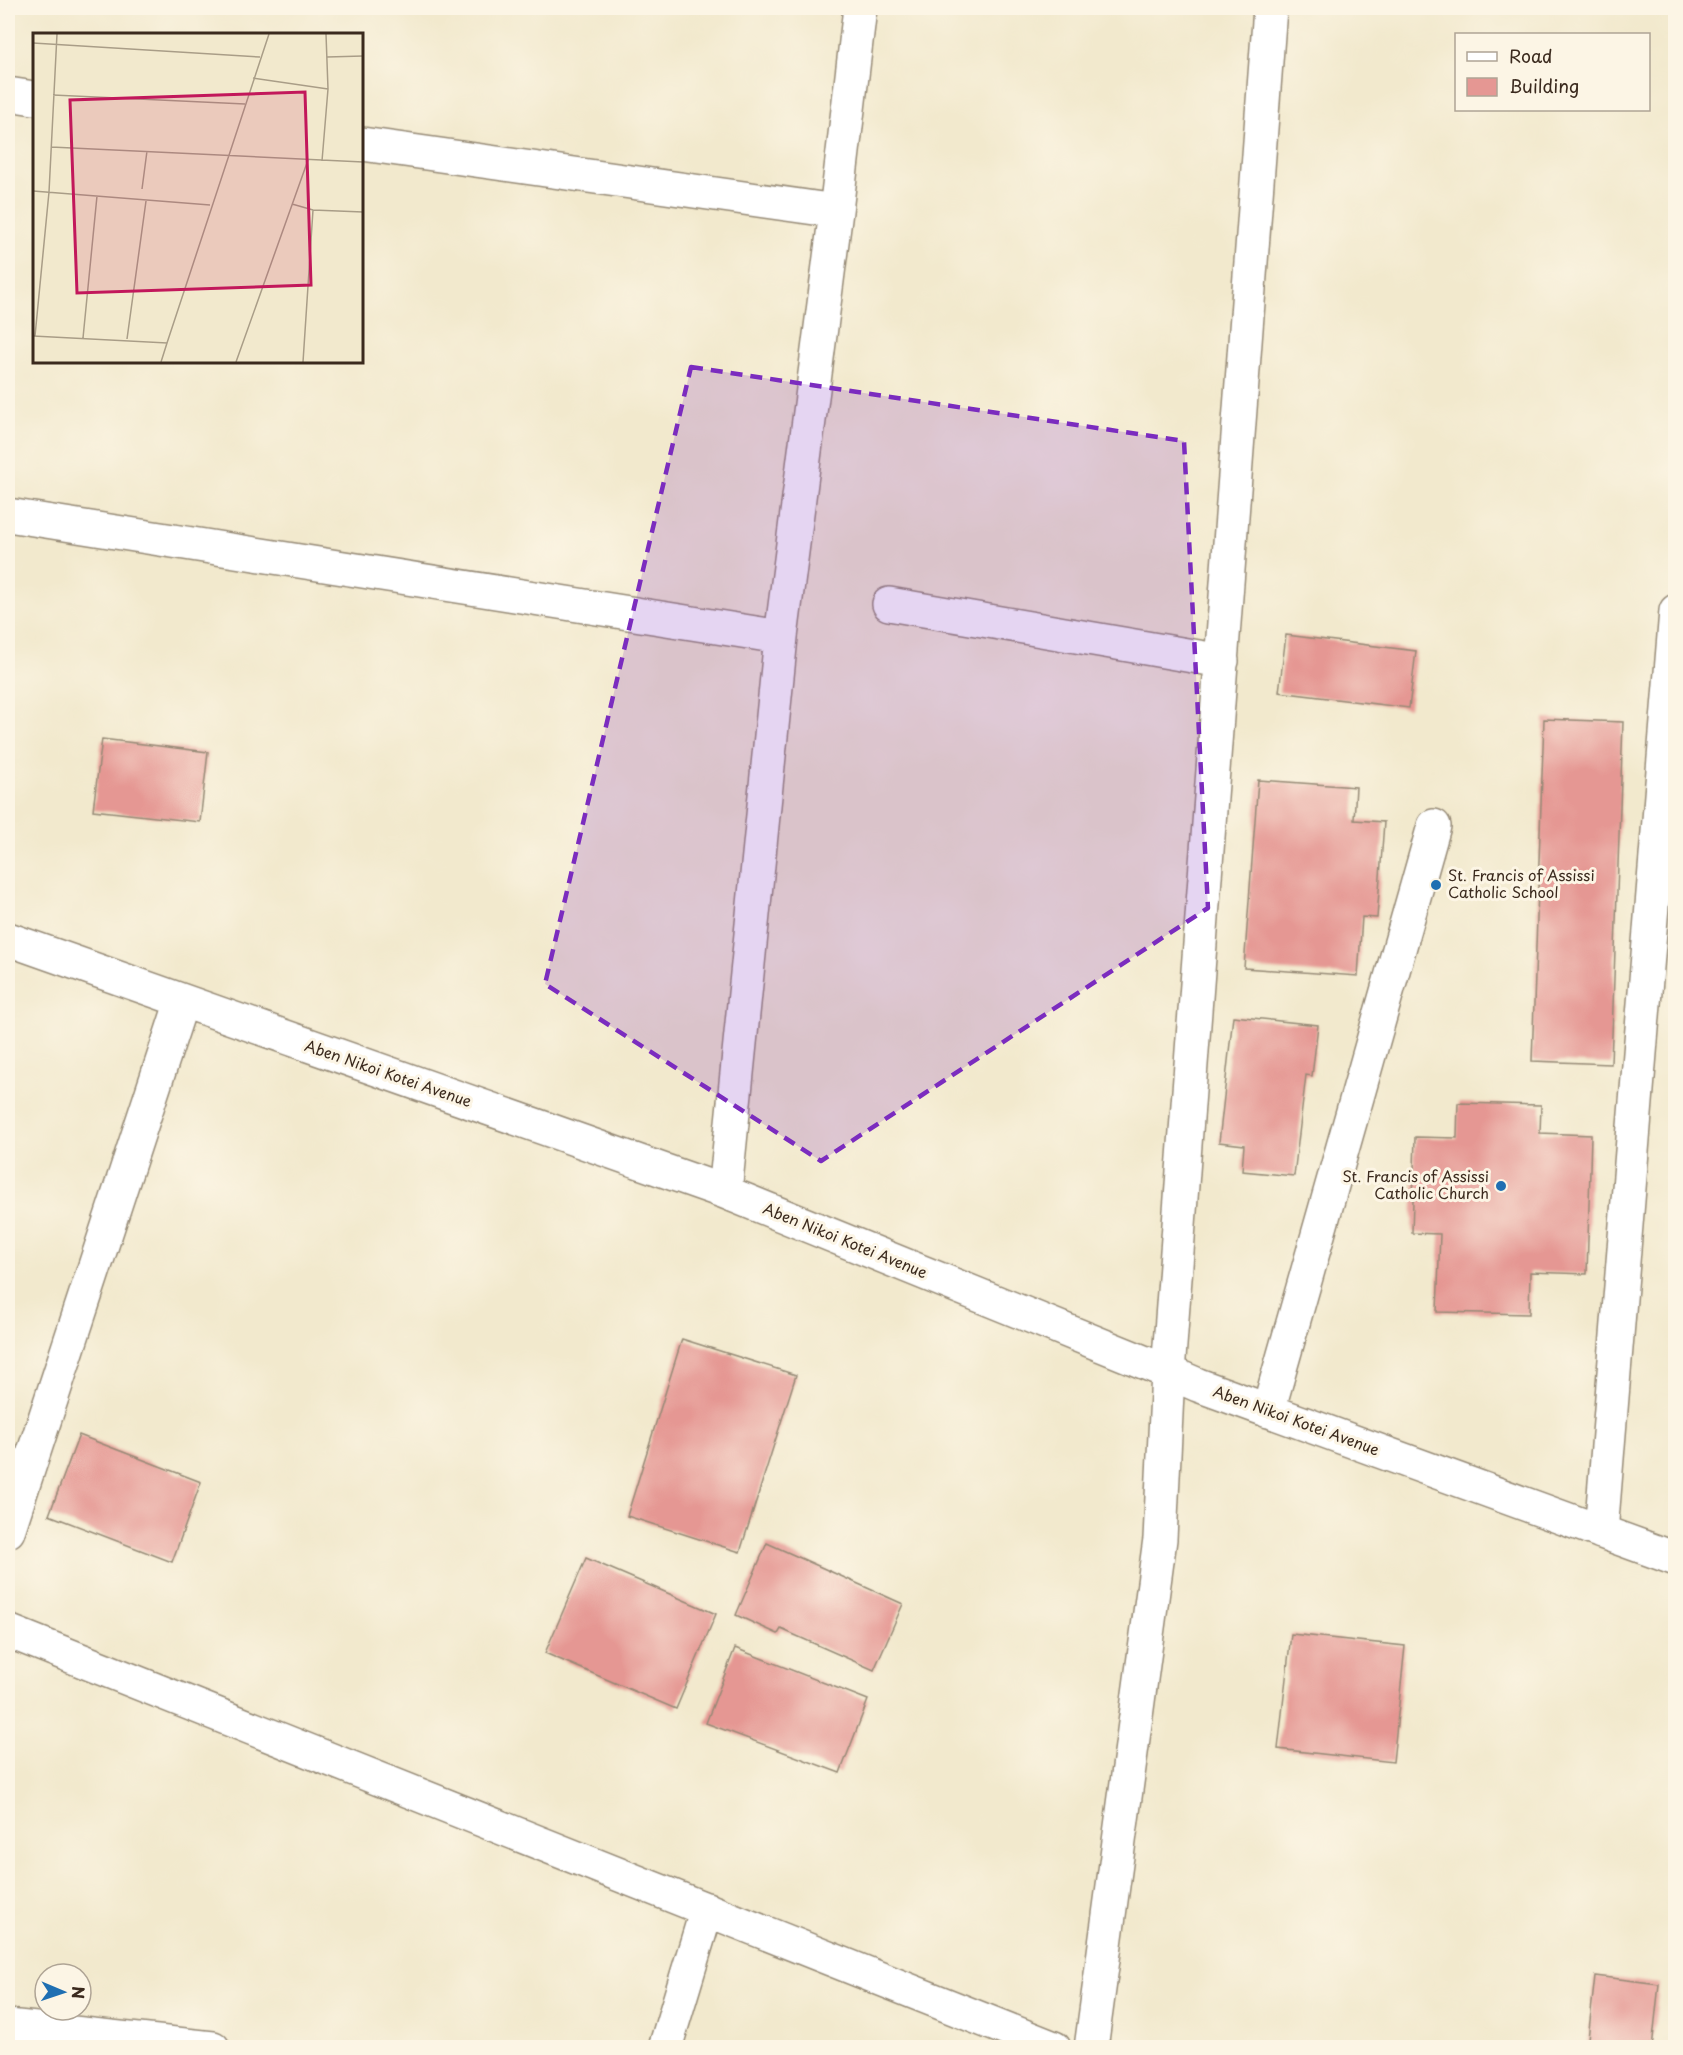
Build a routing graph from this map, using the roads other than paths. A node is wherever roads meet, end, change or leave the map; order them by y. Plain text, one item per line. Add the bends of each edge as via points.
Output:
1 (860, 8) edge
2 (1270, 8) edge
3 (8, 94) edge
4 (33, 98) edge
5 (363, 144) edge
6 (836, 211) junction
7 (8, 515) edge
8 (889, 604) dead end
9 (1676, 611) edge
10 (781, 637) junction
11 (1222, 661) junction
12 (1434, 826) dead end
13 (8, 939) edge
14 (182, 1001) junction
15 (725, 1192) junction
16 (1168, 1372) junction
17 (1268, 1411) junction
18 (8, 1531) edge
19 (1601, 1532) junction
20 (1676, 1559) edge
21 (8, 1632) edge
22 (708, 1910) junction
23 (8, 2026) edge
24 (213, 2048) edge
25 (665, 2048) edge
26 (1054, 2048) edge
27 (1091, 2048) edge

1 - 6 street
2 - 11 street
3 - 4 street
5 - 6 street
6 - 10 street
7 - 10 street
8 - 11 street
9 - 19 street
10 - 15 street
11 - 16 street
12 - 17 street
13 - 14 street, Aben Nikoi Kotei Avenue
14 - 15 street, Aben Nikoi Kotei Avenue
14 - 18 street
15 - 16 street, Aben Nikoi Kotei Avenue
16 - 17 street, Aben Nikoi Kotei Avenue
16 - 27 street via 1160,1539
17 - 19 street, Aben Nikoi Kotei Avenue
19 - 20 street, Aben Nikoi Kotei Avenue
21 - 22 street
22 - 25 street
22 - 26 street
23 - 24 street

